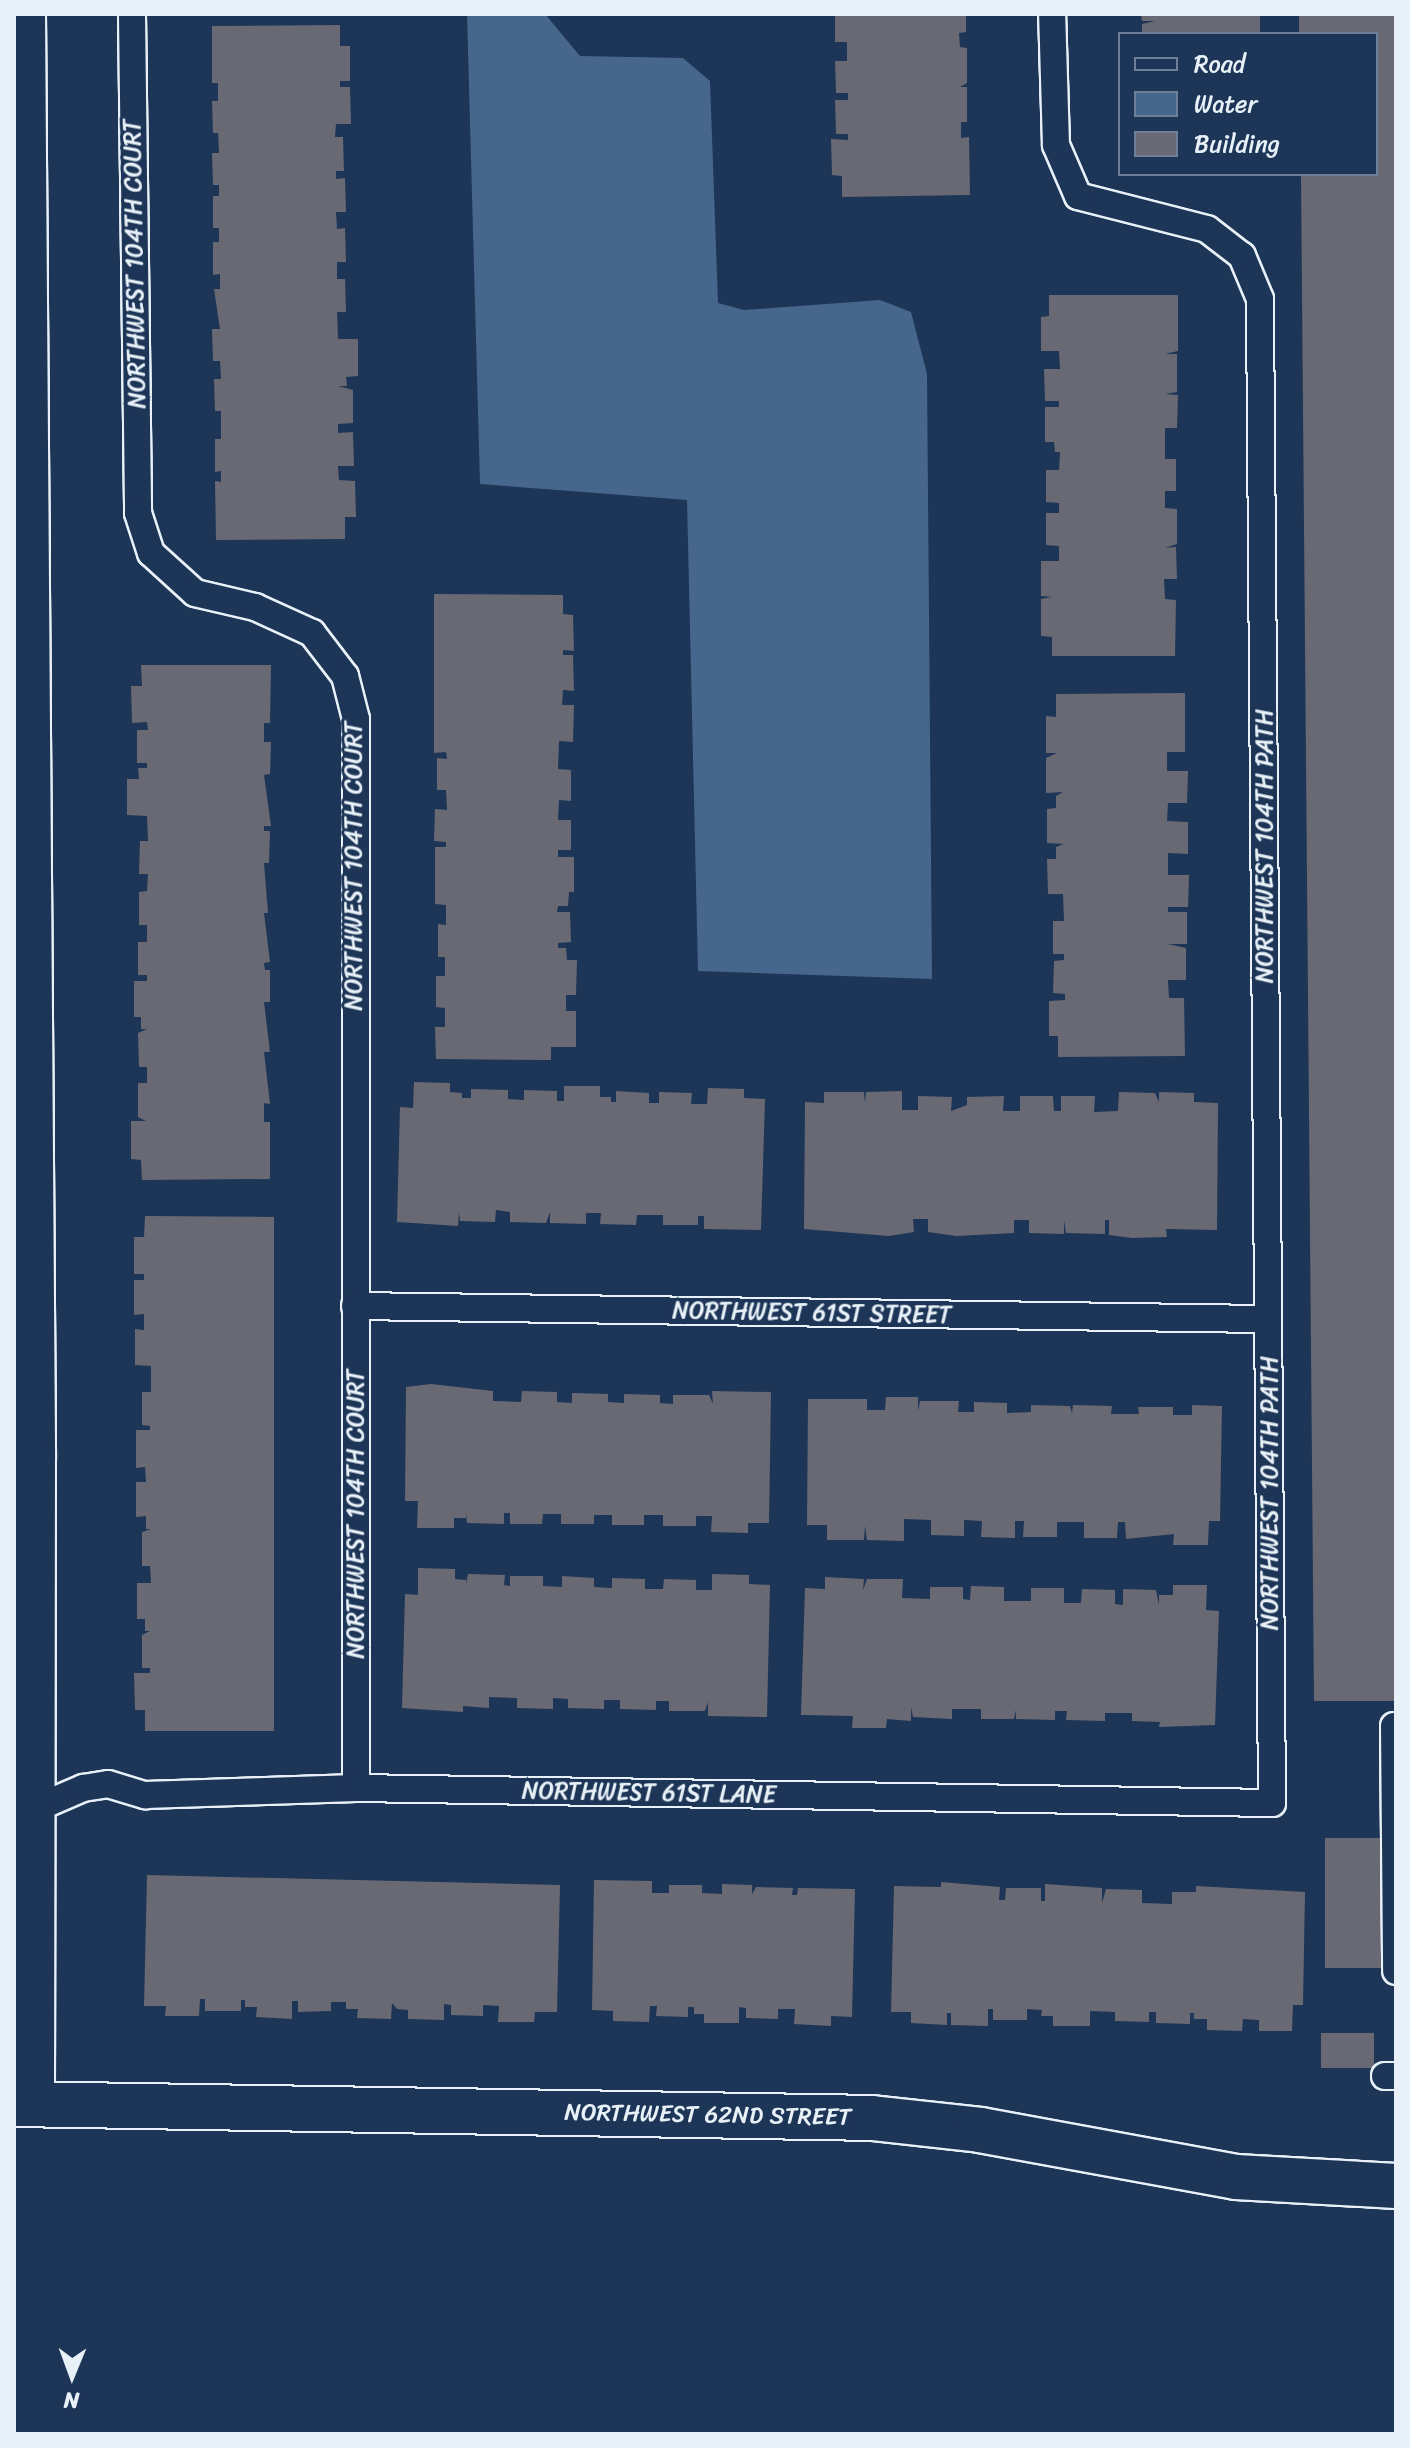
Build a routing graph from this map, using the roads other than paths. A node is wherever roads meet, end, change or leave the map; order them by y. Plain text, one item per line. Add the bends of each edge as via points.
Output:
1 (23, 14) edge
2 (132, 14) edge
3 (1052, 14) edge
4 (22, 520) edge
5 (355, 1306) junction
6 (1268, 1319) junction
7 (24, 1458) edge
8 (1394, 1726) dead end
9 (356, 1788) junction
10 (1272, 1803) joint
11 (32, 1810) junction
12 (1396, 1971) edge
13 (23, 2104) edge
14 (1396, 2186) edge

1 - 4 street
2 - 5 lane, NORTHWEST 104TH COURT via 142,526 151,553 195,593 255,607 312,633 345,676 356,719
3 - 6 lane, NORTHWEST 104TH PATH via 1056,145 1078,196 1207,229 1242,256 1260,299
4 - 7 street
5 - 6 lane, NORTHWEST 61ST STREET
5 - 9 lane, NORTHWEST 104TH COURT
6 - 10 lane, NORTHWEST 104TH PATH
7 - 11 street
8 - 12 lane
9 - 10 lane, NORTHWEST 61ST LANE
9 - 11 lane, NORTHWEST 61ST LANE via 145,1795 108,1784
11 - 13 street
13 - 14 street, NORTHWEST 62ND STREET via 872,2118 980,2130 1236,2177

